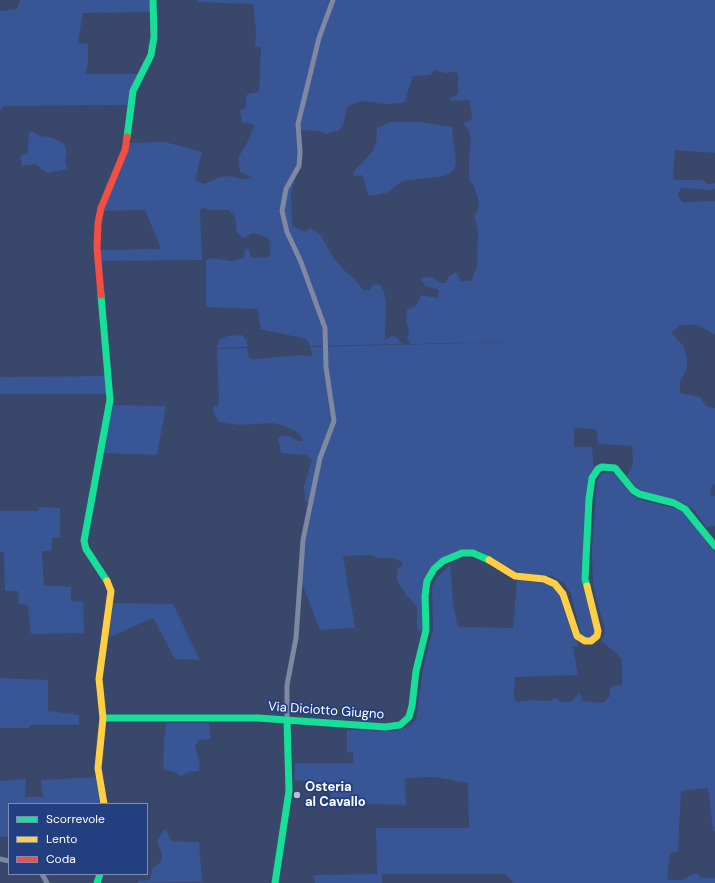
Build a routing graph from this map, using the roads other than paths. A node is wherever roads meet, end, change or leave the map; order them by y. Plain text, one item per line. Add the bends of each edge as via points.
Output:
1 (153, 0) edge
2 (333, 0) edge
3 (715, 546) edge
4 (103, 718) junction
5 (287, 720) junction
6 (104, 803) edge
7 (275, 883) edge

1 - 4 main road via 154,37 151,55 133,92 125,150 101,208 98,223 110,400 84,541 111,591 99,679
2 - 5 street via 319,38 298,124 299,166 286,189 282,211 287,232 325,328 326,367 334,421 320,458 303,540 296,638 287,685
3 - 5 main road, Via Diciotto Giugno via 685,508 639,494 615,468 602,467 593,475 591,483 585,569 588,596 598,626 594,639 585,641 577,636 563,594 555,584 544,579 515,576 473,553 456,554 438,565 427,581 425,640 416,671 412,706 406,721 392,727
4 - 5 main road, Via Diciotto Giugno
4 - 6 main road via 98,768
5 - 7 main road via 289,791

